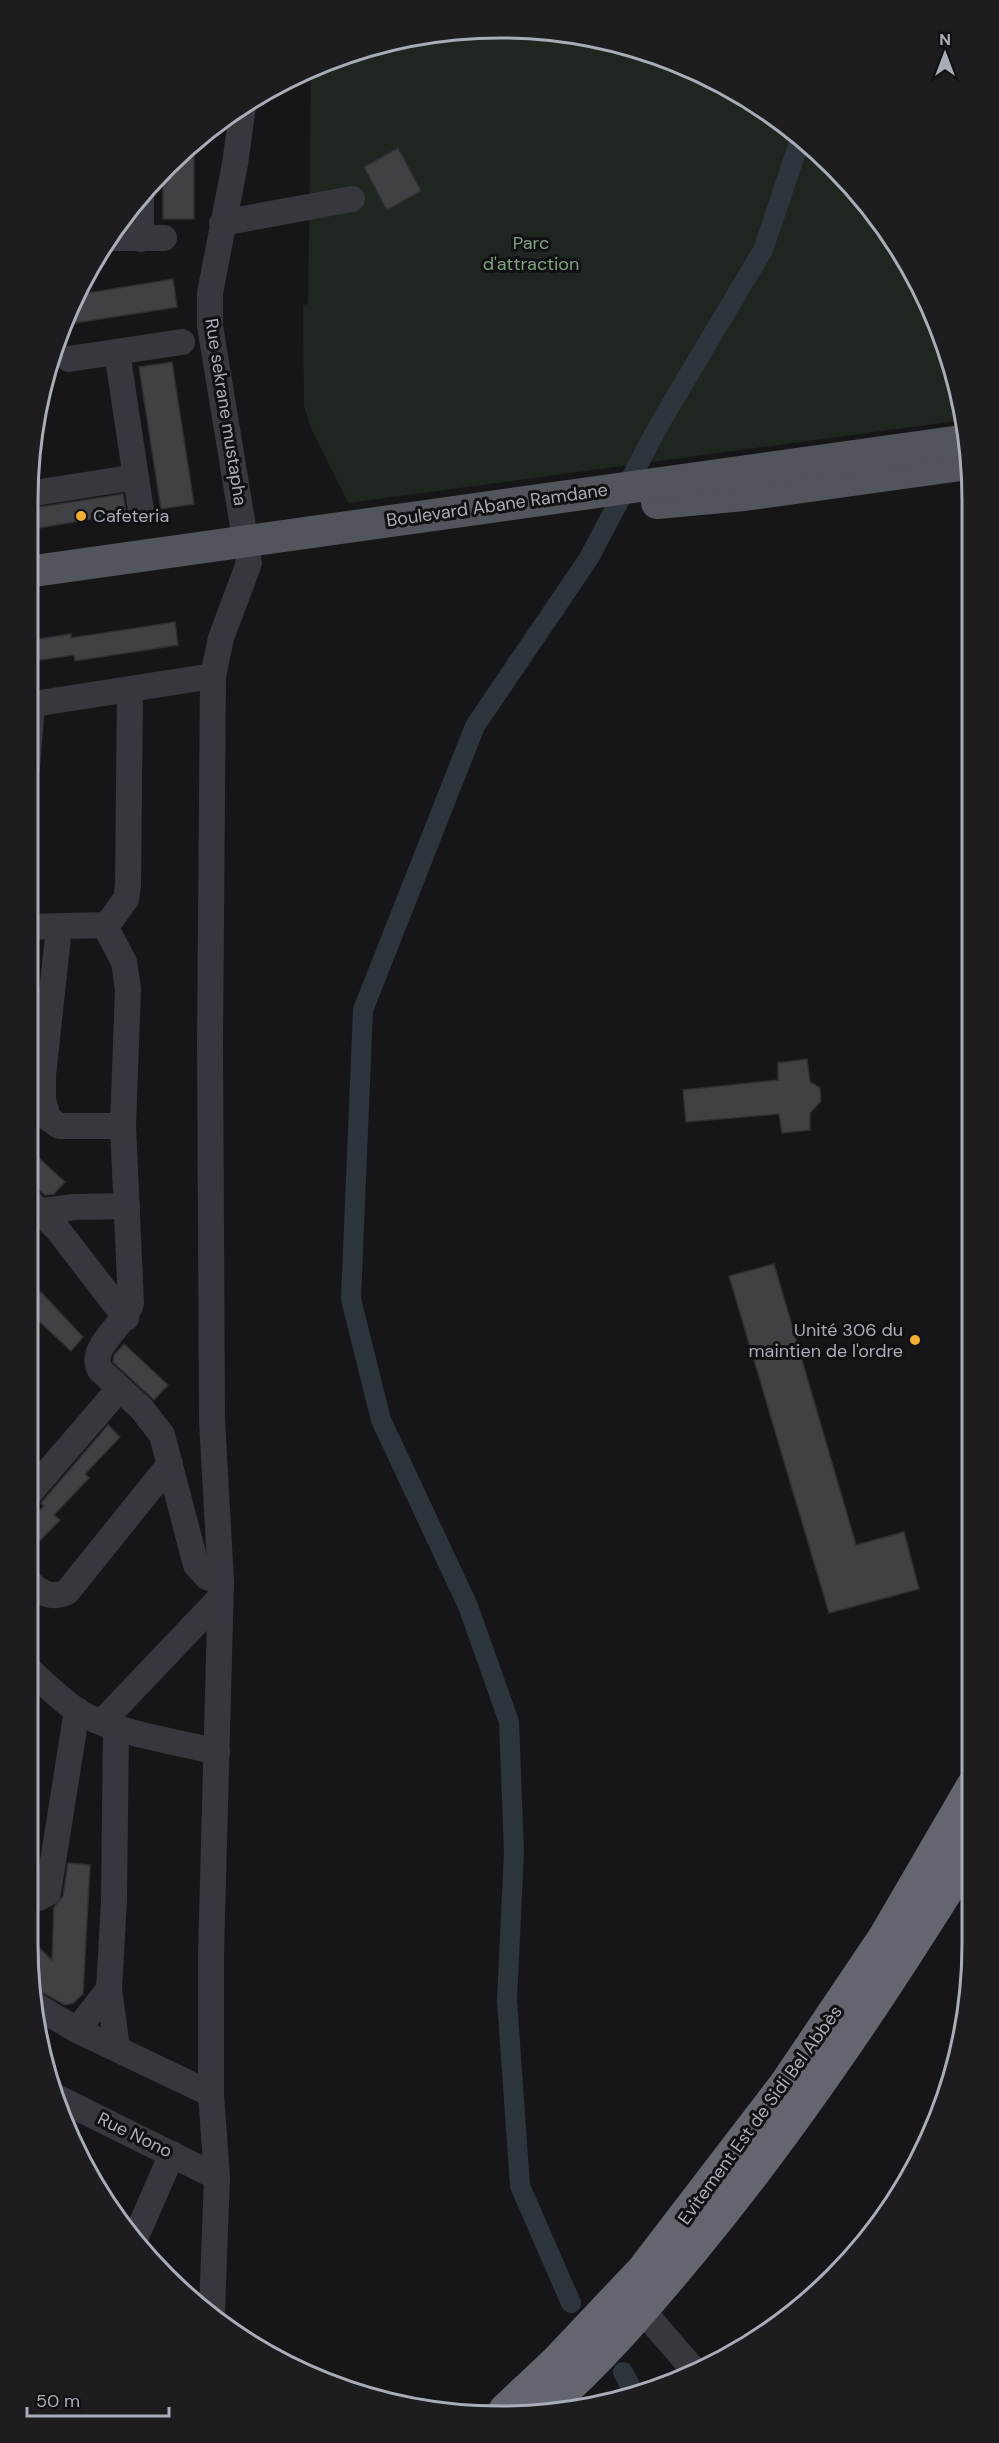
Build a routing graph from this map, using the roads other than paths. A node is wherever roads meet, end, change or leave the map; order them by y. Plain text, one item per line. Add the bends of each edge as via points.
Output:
1 (242, 116) edge
2 (352, 200) dead end
3 (144, 205) edge
4 (222, 223) junction
5 (118, 238) edge
6 (182, 342) dead end
7 (117, 352) junction
8 (69, 359) dead end
9 (958, 442) edge
10 (961, 465) edge
11 (136, 477) junction
12 (687, 488) junction
13 (38, 492) edge
14 (141, 511) dead end
15 (247, 552) junction
16 (38, 571) edge
17 (38, 592) edge
18 (213, 676) junction
19 (130, 690) junction
20 (38, 704) edge
21 (107, 925) junction
22 (38, 927) edge
23 (58, 928) junction
24 (38, 1055) edge
25 (38, 1086) edge
26 (123, 1126) junction
27 (38, 1205) edge
28 (127, 1206) junction
29 (38, 1210) edge
30 (126, 1318) junction
31 (118, 1389) junction
32 (170, 1464) junction
33 (38, 1483) edge
34 (38, 1590) edge
35 (221, 1590) junction
36 (38, 1677) edge
37 (77, 1710) junction
38 (109, 1724) junction
39 (217, 1752) junction
40 (962, 1804) edge
41 (962, 1866) edge
42 (38, 1897) edge
43 (109, 1989) junction
44 (42, 2009) edge
45 (77, 2030) junction
46 (117, 2048) junction
47 (211, 2094) junction
48 (66, 2102) edge
49 (172, 2154) junction
50 (217, 2177) junction
51 (138, 2231) edge
52 (212, 2305) edge
53 (642, 2310) junction
54 (689, 2364) edge
55 (550, 2403) edge
56 (510, 2406) edge

1 - 4 street, Rue sekrane mustapha
2 - 4 street
3 - 5 street via 152,239
4 - 15 street, Rue sekrane mustapha via 210,293 210,326
6 - 7 street
7 - 8 street
7 - 11 street
9 - 12 main road, Boulevard Abane Ramdane
10 - 12 main road, Boulevard Abane Ramdane via 744,495
11 - 13 street
11 - 14 street
12 - 15 main road, Boulevard Abane Ramdane
15 - 16 main road, Boulevard Abane Ramdane
15 - 17 main road, Boulevard Abane Ramdane
15 - 18 street
18 - 19 street
18 - 35 street via 212,1420
19 - 20 street
19 - 21 street via 128,885 126,899
21 - 23 street
21 - 26 street via 128,978
22 - 23 street
23 - 24 street
25 - 26 street via 44,1111 53,1123 75,1128
26 - 28 street
27 - 28 street
28 - 30 street via 131,1296
29 - 30 street
30 - 31 street via 97,1356 100,1370
31 - 32 street via 142,1409 162,1435
31 - 33 street
32 - 34 street via 67,1592 53,1596
32 - 35 street via 196,1565
35 - 38 street
35 - 39 street
36 - 37 street
37 - 38 street
37 - 42 street via 50,1889 46,1896
38 - 39 street
38 - 43 street via 114,1901
39 - 47 street
40 - 56 highway, Evitement Est de Sidi Bel Abbès via 884,1938 786,2082 643,2270
41 - 53 highway, Evitement Est de Sidi Bel Abbès via 891,1980 816,2089 714,2225
43 - 45 street
43 - 46 street
44 - 45 street
45 - 46 street
46 - 47 street
47 - 50 street
48 - 49 street, Rue Nono
49 - 50 street, Rue Nono
49 - 51 street
50 - 52 street
53 - 54 street
53 - 55 highway, Evitement Est de Sidi Bel Abbès via 612,2345

